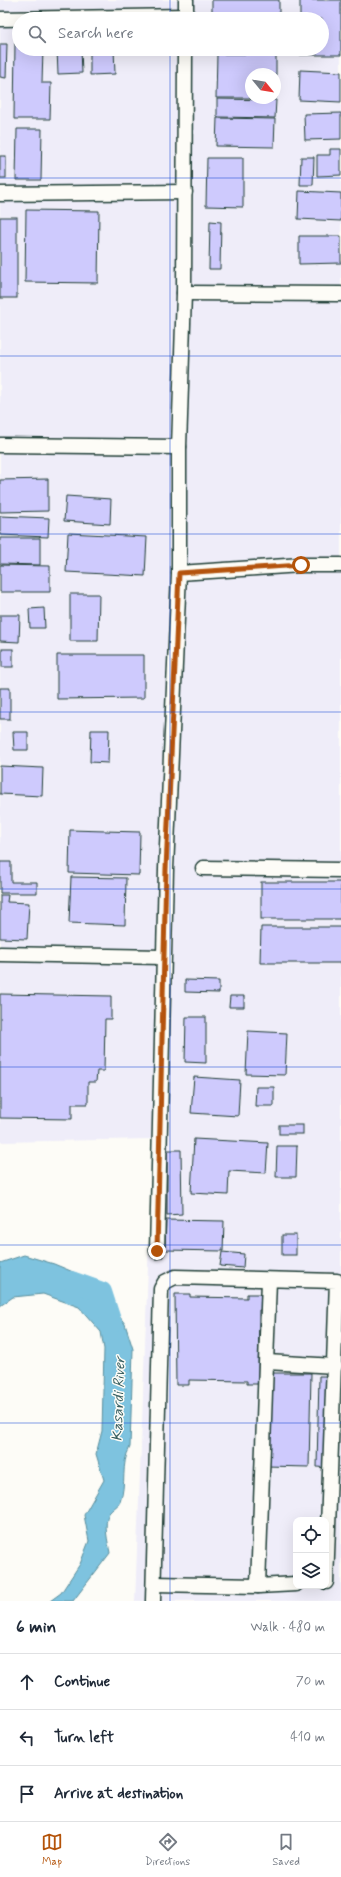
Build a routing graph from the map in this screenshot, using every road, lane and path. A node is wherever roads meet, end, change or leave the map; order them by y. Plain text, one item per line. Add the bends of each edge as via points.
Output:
1 (186, 0) edge
2 (186, 12) edge
3 (0, 19) edge
4 (12, 19) edge
5 (186, 56) edge
6 (185, 192) junction
7 (0, 194) edge
8 (184, 293) junction
9 (341, 294) edge
10 (0, 445) edge
11 (179, 447) junction
12 (341, 565) edge
13 (179, 573) junction
14 (203, 868) dead end
15 (341, 870) edge
16 (0, 954) edge
17 (163, 957) junction
18 (157, 1251) dead end
19 (269, 1280) junction
20 (267, 1362) junction
21 (335, 1366) junction
22 (327, 1553) edge
23 (154, 1584) junction
24 (293, 1584) edge
25 (258, 1586) junction
26 (153, 1601) edge

1 - 2 street
3 - 4 street
5 - 6 street
6 - 7 street
6 - 8 street
8 - 9 street
8 - 11 street
10 - 11 street
11 - 13 street
12 - 13 street
13 - 17 street
14 - 15 street
16 - 17 street
17 - 18 street
19 - 20 street
19 - 21 street via 337,1281
19 - 23 street via 175,1277 165,1282 161,1290
20 - 21 street
20 - 25 street
21 - 22 street
23 - 25 street
23 - 26 street
24 - 25 street

